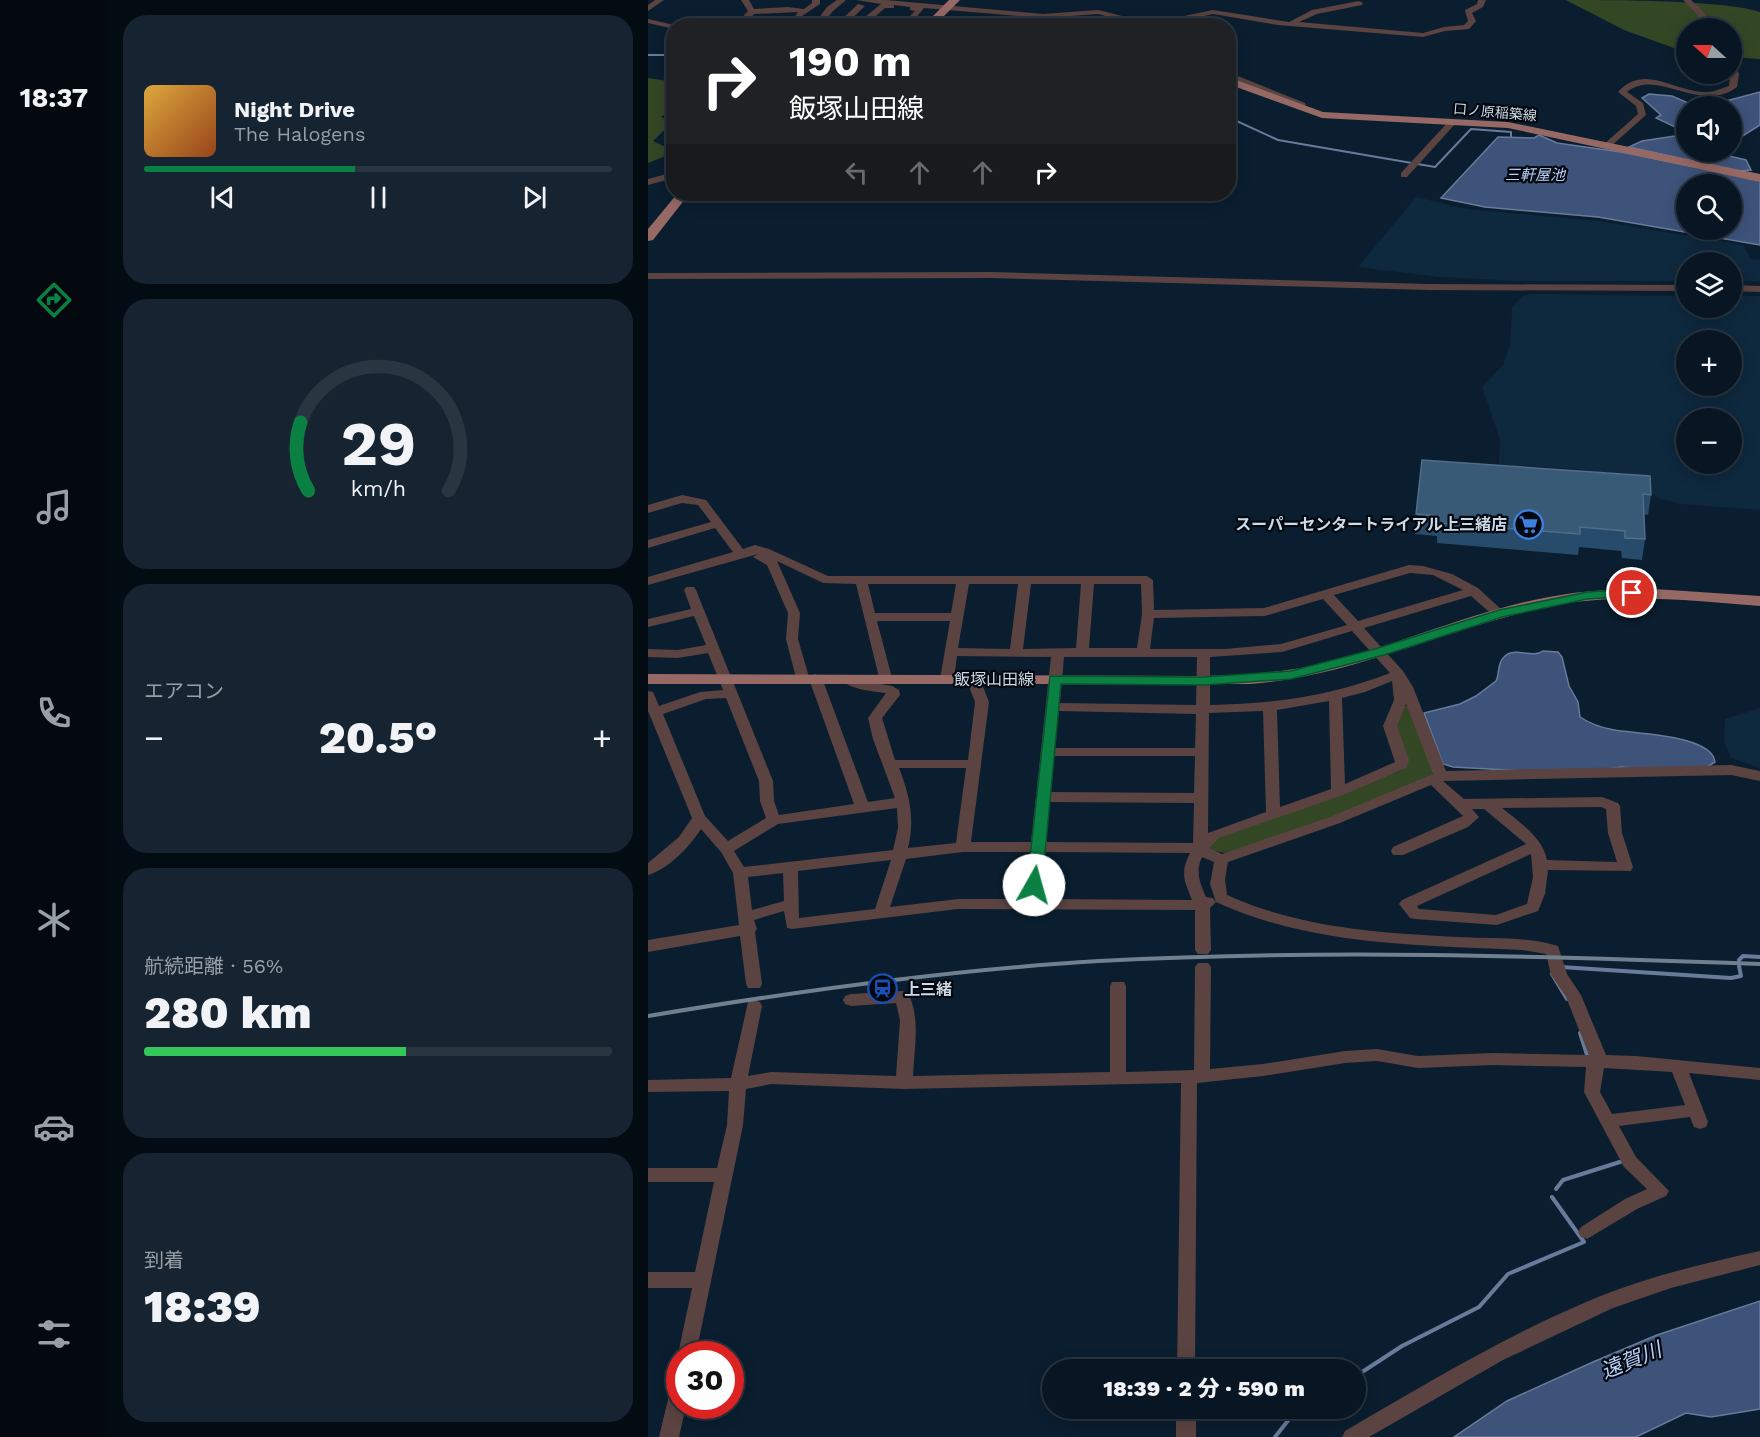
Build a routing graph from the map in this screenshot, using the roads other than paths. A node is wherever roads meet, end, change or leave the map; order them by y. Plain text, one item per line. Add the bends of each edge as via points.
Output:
1 (660, 0) edge
2 (745, 0) edge
3 (816, 0) edge
4 (842, 0) edge
5 (962, 0) edge
6 (979, 0) edge
7 (998, 0) edge
8 (1482, 0) edge
9 (1687, 0) edge
10 (874, 1) edge
11 (893, 2) edge
12 (860, 3) edge
13 (913, 3) edge
14 (1359, 3) dead end
15 (931, 4) edge
16 (952, 6) edge
17 (648, 9) edge
18 (805, 11) junction
19 (969, 11) junction
20 (752, 12) junction
21 (986, 12) junction
22 (746, 18) edge
23 (799, 18) edge
24 (823, 18) edge
25 (846, 18) edge
26 (869, 18) edge
27 (912, 18) edge
28 (938, 18) edge
29 (1123, 18) edge
30 (1185, 18) edge
31 (1703, 18) edge
32 (648, 21) edge
33 (1290, 24) junction
34 (664, 25) joint
35 (648, 33) edge
36 (1236, 77) edge
37 (1236, 83) edge
38 (1734, 84) edge
39 (1310, 112) junction
40 (1452, 123) junction
41 (1607, 145) junction
42 (1404, 176) dead end
43 (666, 177) edge
44 (1760, 178) edge
45 (648, 182) edge
46 (677, 201) edge
47 (648, 237) edge
48 (648, 276) edge
49 (1676, 288) edge
50 (1742, 288) edge
51 (1760, 289) edge
52 (648, 509) edge
53 (718, 524) junction
54 (648, 544) edge
55 (743, 551) junction
56 (1088, 579) junction
57 (861, 580) junction
58 (963, 580) junction
59 (1025, 580) junction
60 (648, 581) edge
61 (690, 590) dead end
62 (1474, 591) junction
63 (1327, 595) junction
64 (1760, 601) edge
65 (697, 612) junction
66 (1148, 614) junction
67 (1499, 614) junction
68 (870, 617) junction
69 (957, 617) junction
70 (648, 623) edge
71 (1355, 627) junction
72 (713, 648) junction
73 (952, 652) junction
74 (1016, 652) junction
75 (1083, 652) junction
76 (1143, 652) junction
77 (1204, 652) junction
78 (1379, 652) junction
79 (648, 653) edge
80 (1058, 653) junction
81 (1398, 674) junction
82 (809, 678) junction
83 (846, 678) junction
84 (885, 678) junction
85 (648, 679) edge
86 (947, 679) junction
87 (973, 679) junction
88 (1055, 679) junction
89 (1203, 681) junction
90 (729, 686) junction
91 (648, 694) edge
92 (1335, 695) junction
93 (1270, 705) junction
94 (1053, 707) junction
95 (1203, 708) junction
96 (655, 712) junction
97 (1049, 752) junction
98 (1202, 752) junction
99 (890, 764) junction
100 (974, 764) junction
101 (1760, 776) edge
102 (1437, 778) junction
103 (1338, 792) junction
104 (1045, 797) junction
105 (1202, 798) junction
106 (904, 802) junction
107 (1460, 804) junction
108 (1488, 804) junction
109 (863, 808) junction
110 (1273, 814) junction
111 (699, 818) junction
112 (774, 820) junction
113 (1535, 846) junction
114 (963, 847) junction
115 (1039, 848) junction
116 (1200, 848) junction
117 (726, 849) junction
118 (1398, 851) dead end
119 (898, 855) junction
120 (1222, 859) junction
121 (1539, 865) junction
122 (790, 867) junction
123 (648, 870) edge
124 (741, 873) junction
125 (1220, 896) junction
126 (791, 904) junction
127 (1032, 904) junction
128 (1202, 905) junction
129 (881, 912) junction
130 (748, 923) junction
131 (648, 946) edge
132 (1203, 950) dead end
133 (1203, 967) dead end
134 (754, 984) dead end
135 (1118, 986) dead end
136 (851, 1000) dead end
137 (754, 1006) dead end
138 (1592, 1060) junction
139 (1678, 1066) junction
140 (1760, 1074) edge
141 (1196, 1076) junction
142 (1118, 1078) junction
143 (904, 1083) junction
144 (738, 1084) junction
145 (648, 1086) edge
146 (1609, 1121) junction
147 (648, 1175) edge
148 (725, 1175) junction
149 (1587, 1232) dead end
150 (1760, 1258) edge
151 (648, 1280) edge
152 (704, 1281) junction
153 (690, 1341) edge
154 (1186, 1359) edge
155 (673, 1419) edge
156 (1186, 1419) edge
157 (669, 1437) edge
158 (1185, 1437) edge
159 (1352, 1437) edge

1 - 17 street
2 - 20 street
3 - 18 street
4 - 24 street
5 - 16 street
6 - 19 street
7 - 21 street
8 - 33 street via 1468,12 1472,21 1466,27 1428,35
9 - 31 street
10 - 11 street
10 - 12 street
11 - 13 street
12 - 25 street
13 - 15 street
14 - 33 street via 1315,12
15 - 16 street
16 - 19 street
16 - 28 main road
18 - 20 street
18 - 23 street
19 - 21 street
20 - 22 street
21 - 29 street via 1043,16 1098,12
26 - 27 street via 883,6 921,9
30 - 33 street via 1213,12
32 - 34 street
34 - 35 street
36 - 39 street
37 - 39 main road, 口ノ原稲築線
38 - 41 street via 1723,92 1692,94 1647,80 1625,88 1622,92 1640,105 1642,115
39 - 40 main road, 口ノ原稲築線 via 1346,118
40 - 41 main road, 口ノ原稲築線 via 1508,125
40 - 42 street
41 - 44 main road, 口ノ原稲築線
43 - 45 street
46 - 47 main road
48 - 49 street via 992,275 1429,287
50 - 51 street
52 - 53 street via 695,499 702,502
53 - 54 street
53 - 55 street
55 - 57 street via 768,552 816,577
55 - 60 street
55 - 82 street via 772,563 794,613 792,639
56 - 59 street
56 - 66 street via 1147,580
56 - 75 street
57 - 58 street
57 - 68 street
58 - 59 street
58 - 69 street
59 - 74 street
61 - 65 street
62 - 63 street via 1431,570 1409,569
62 - 67 street
62 - 71 street
63 - 66 street via 1265,612
63 - 71 street
64 - 67 main road, 飯塚山田線 via 1632,593 1587,595
65 - 70 street
65 - 72 street
66 - 76 street
67 - 78 main road, 飯塚山田線
68 - 69 street
68 - 84 street
69 - 73 street
71 - 77 street via 1282,648
71 - 78 street
72 - 79 street via 678,654
72 - 90 street
73 - 74 street
73 - 86 street
74 - 80 street
75 - 76 street
75 - 80 street
76 - 77 street
77 - 89 street
78 - 81 street
78 - 89 main road, 飯塚山田線 via 1291,675
80 - 88 street
81 - 92 street
81 - 102 street
81 - 103 street via 1401,700 1390,726 1401,765
82 - 83 main road, 飯塚山田線
82 - 90 main road, 飯塚山田線
82 - 109 street
83 - 84 main road, 飯塚山田線
83 - 99 street via 860,685 892,690 893,695 875,718
84 - 86 main road, 飯塚山田線
85 - 90 main road, 飯塚山田線
86 - 87 main road, 飯塚山田線
87 - 88 main road, 飯塚山田線
87 - 100 street via 982,702
88 - 89 main road, 飯塚山田線
88 - 94 street
89 - 95 street
90 - 96 street
90 - 112 street via 766,781 767,801
91 - 96 street
92 - 93 street
92 - 103 street
93 - 95 street
93 - 110 street
94 - 95 street
94 - 97 street
95 - 98 street
96 - 111 street
97 - 98 street
97 - 104 street
98 - 105 street
99 - 100 street
99 - 106 street
100 - 114 street
101 - 102 street via 1731,770
102 - 107 street
102 - 120 street via 1335,820
103 - 110 street
104 - 105 street
104 - 115 street
105 - 116 street
106 - 109 street
106 - 119 street via 904,831
107 - 108 street
107 - 118 street via 1473,817
108 - 113 street
108 - 121 street via 1602,802 1613,806 1615,833 1626,867
109 - 112 street
110 - 116 street via 1214,835
111 - 117 street
111 - 123 street via 680,845
112 - 117 street
113 - 121 street
113 - 121 street via 1407,904 1415,914 1497,920 1533,907 1538,897
114 - 115 street
114 - 119 street
115 - 116 street
115 - 127 street
116 - 120 street
116 - 128 street via 1191,865 1191,878
117 - 124 street
119 - 122 street
119 - 129 street
120 - 125 street via 1217,878
122 - 124 street
122 - 126 street
124 - 130 street
125 - 128 street
125 - 138 street via 1269,916 1346,932 1553,950 1558,969 1573,995
126 - 129 street via 792,924
126 - 130 street
127 - 128 street
127 - 129 street via 958,904
128 - 132 street
130 - 131 street
130 - 134 street
133 - 141 street
135 - 142 street
136 - 143 street via 902,997 908,1020
137 - 144 street
138 - 139 street
138 - 141 street via 1418,1062 1377,1055
138 - 146 street via 1592,1092
139 - 140 street
139 - 146 street via 1697,1116
141 - 142 street
141 - 154 street
142 - 143 street
143 - 144 street via 771,1078
144 - 145 street
144 - 148 street
146 - 149 street via 1630,1162 1660,1191
147 - 148 street
148 - 152 street
150 - 159 street via 1677,1278 1585,1311 1456,1377
151 - 152 street
152 - 153 street
155 - 157 street
156 - 158 street

